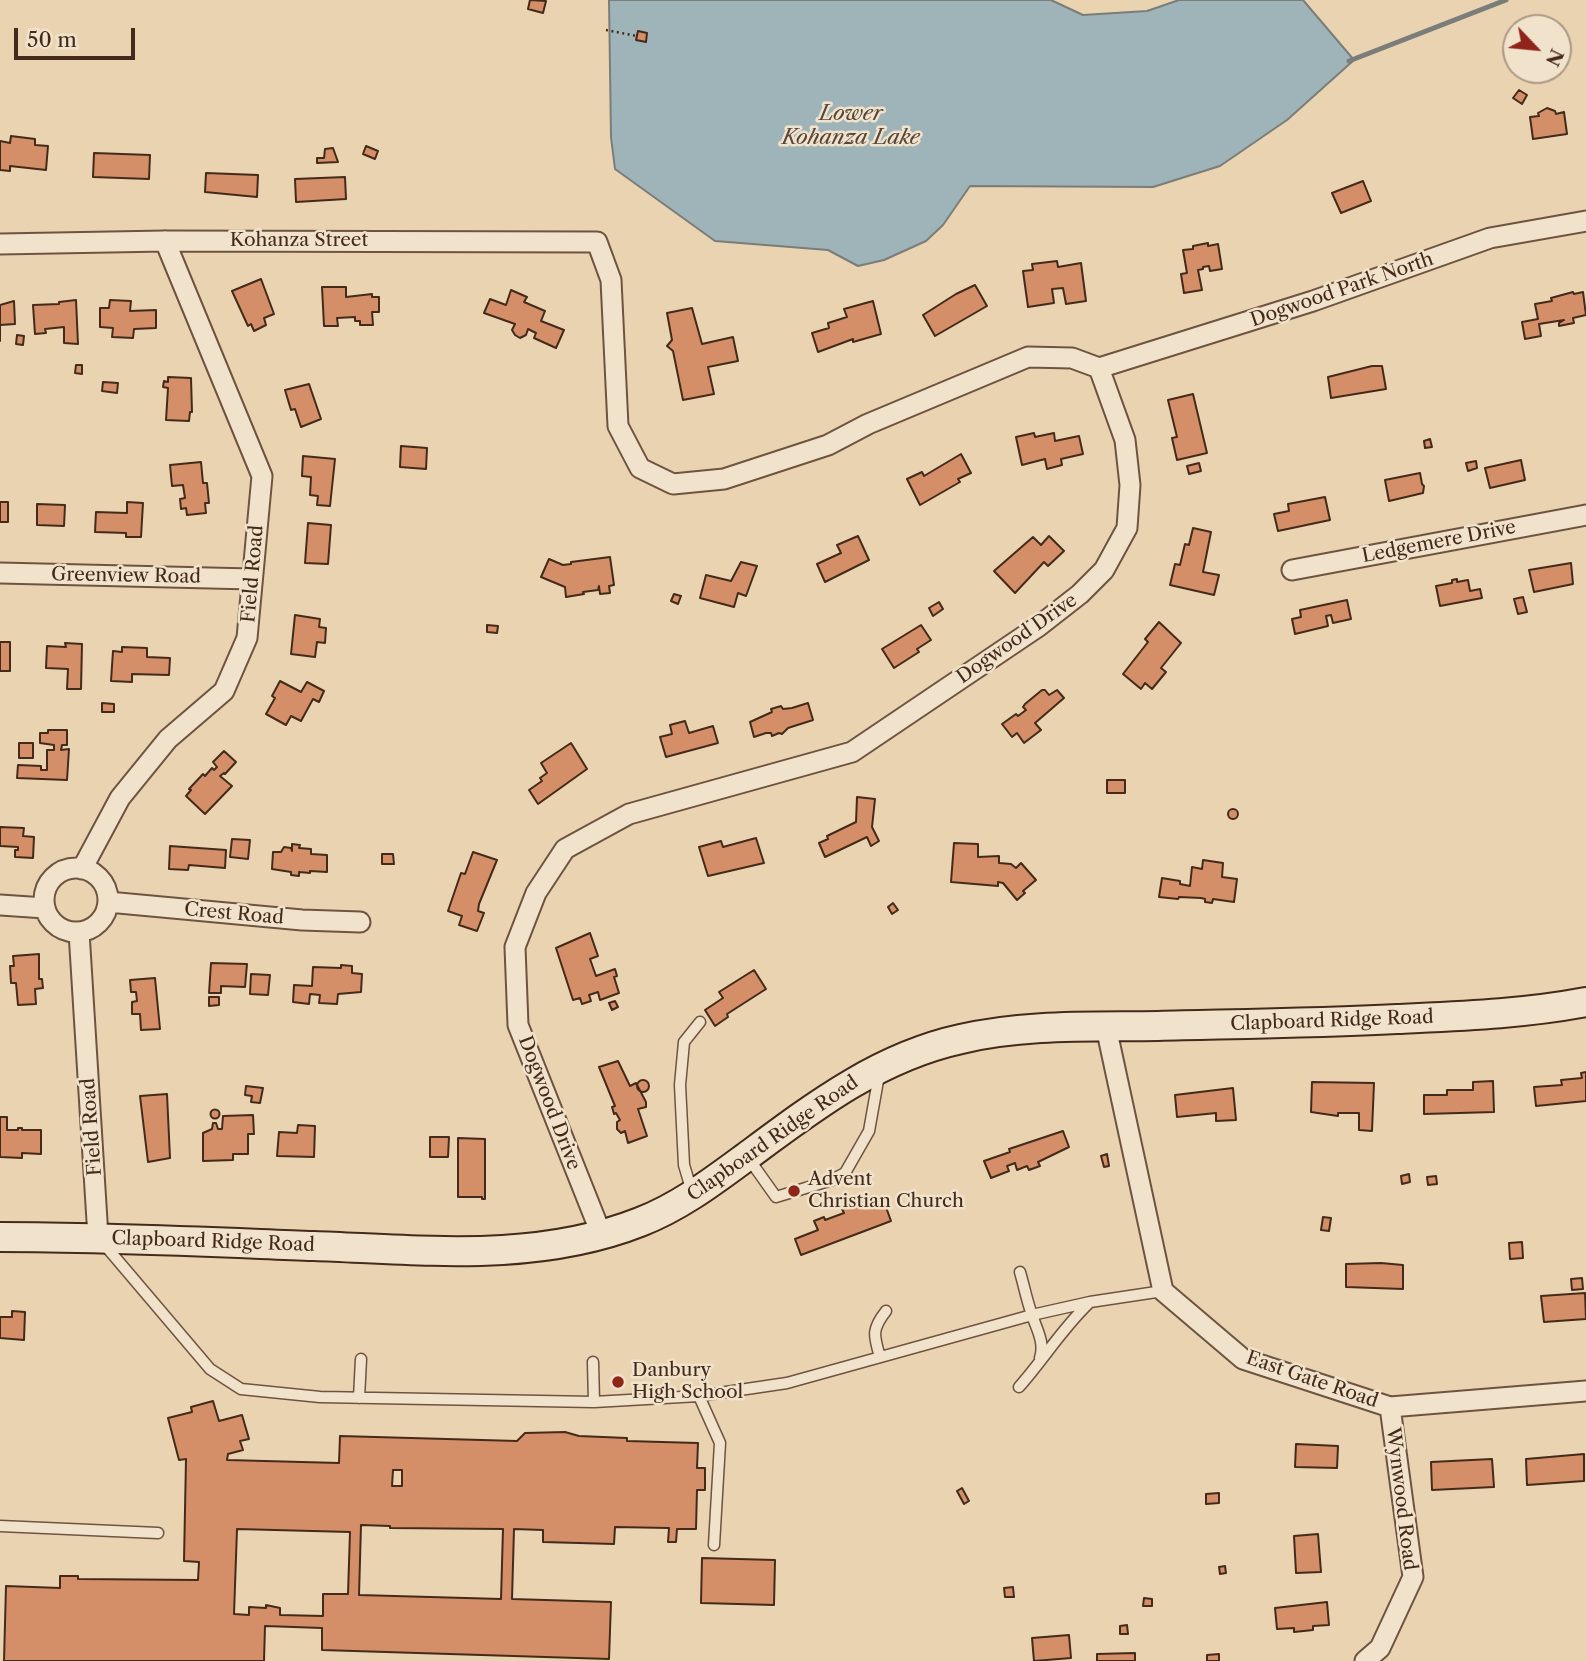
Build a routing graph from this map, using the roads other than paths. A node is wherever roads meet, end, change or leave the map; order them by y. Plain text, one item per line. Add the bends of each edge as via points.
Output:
1 (1586, 220) edge
2 (165, 241) junction
3 (0, 244) edge
4 (1099, 368) junction
5 (1586, 515) edge
6 (1292, 570) dead end
7 (0, 573) edge
8 (252, 579) junction
9 (82, 869) junction
10 (108, 902) junction
11 (0, 905) edge
12 (45, 908) junction
13 (360, 922) dead end
14 (79, 932) junction
15 (1586, 1002) edge
16 (700, 1021) dead end
17 (1105, 1027) junction
18 (881, 1068) junction
19 (748, 1156) junction
20 (693, 1196) junction
21 (602, 1236) junction
22 (0, 1237) edge
23 (98, 1237) junction
24 (1020, 1272) dead end
25 (1163, 1291) junction
26 (1090, 1302) junction
27 (886, 1311) dead end
28 (1032, 1315) junction
29 (880, 1357) junction
30 (360, 1359) dead end
31 (593, 1362) dead end
32 (1038, 1365) junction
33 (1019, 1387) dead end
34 (1586, 1391) edge
35 (699, 1396) junction
36 (359, 1398) junction
37 (594, 1402) junction
38 (1390, 1407) junction
39 (0, 1526) edge
40 (158, 1533) dead end
41 (714, 1545) dead end
42 (1365, 1661) edge

1 - 4 street, Dogwood Park North via 1490,238 1313,301
2 - 3 street, Kohanza Street
2 - 4 street, Kohanza Street via 597,242 611,280 618,426 640,468 673,484 724,479 828,445 1028,358 1072,358
2 - 8 street, Field Road via 262,476
4 - 21 street, Dogwood Drive via 1125,440 1130,485 1127,528 1104,570 1080,594 852,752 629,814 565,849 536,893 514,947 518,1025
5 - 6 street, Ledgemere Drive
7 - 8 street, Greenview Road
8 - 9 street, Field Road via 247,638 224,691 168,739 120,798
9 - 10 street via 101,880
9 - 12 street via 69,869 49,883
10 - 13 street, Crest Road
10 - 14 street via 99,923
11 - 12 street
12 - 14 street via 57,926
14 - 23 street, Field Road
15 - 17 main road, Clapboard Ridge Road via 1474,1016
16 - 20 lane via 684,1042 680,1085 684,1165
17 - 18 main road, Clapboard Ridge Road via 1010,1030 960,1039 908,1054
17 - 25 street
18 - 19 main road, Clapboard Ridge Road via 857,1079
18 - 19 lane via 869,1131 845,1173 776,1197
19 - 20 main road, Clapboard Ridge Road
20 - 21 main road, Clapboard Ridge Road
21 - 23 main road, Clapboard Ridge Road via 553,1245 458,1251
22 - 23 main road, Clapboard Ridge Road
23 - 36 lane via 211,1369 241,1389
24 - 28 lane
25 - 26 lane
25 - 38 street, East Gate Road via 1243,1359
26 - 28 lane
26 - 32 lane
27 - 29 lane via 873,1333
28 - 29 lane
28 - 32 lane via 1043,1351
29 - 35 lane via 787,1383
30 - 36 lane
31 - 37 lane
32 - 33 lane
34 - 38 street, East Gate Road
35 - 37 lane
35 - 41 lane via 720,1444
36 - 37 lane
38 - 42 street, Wynwood Road via 1413,1577 1380,1648
39 - 40 lane

